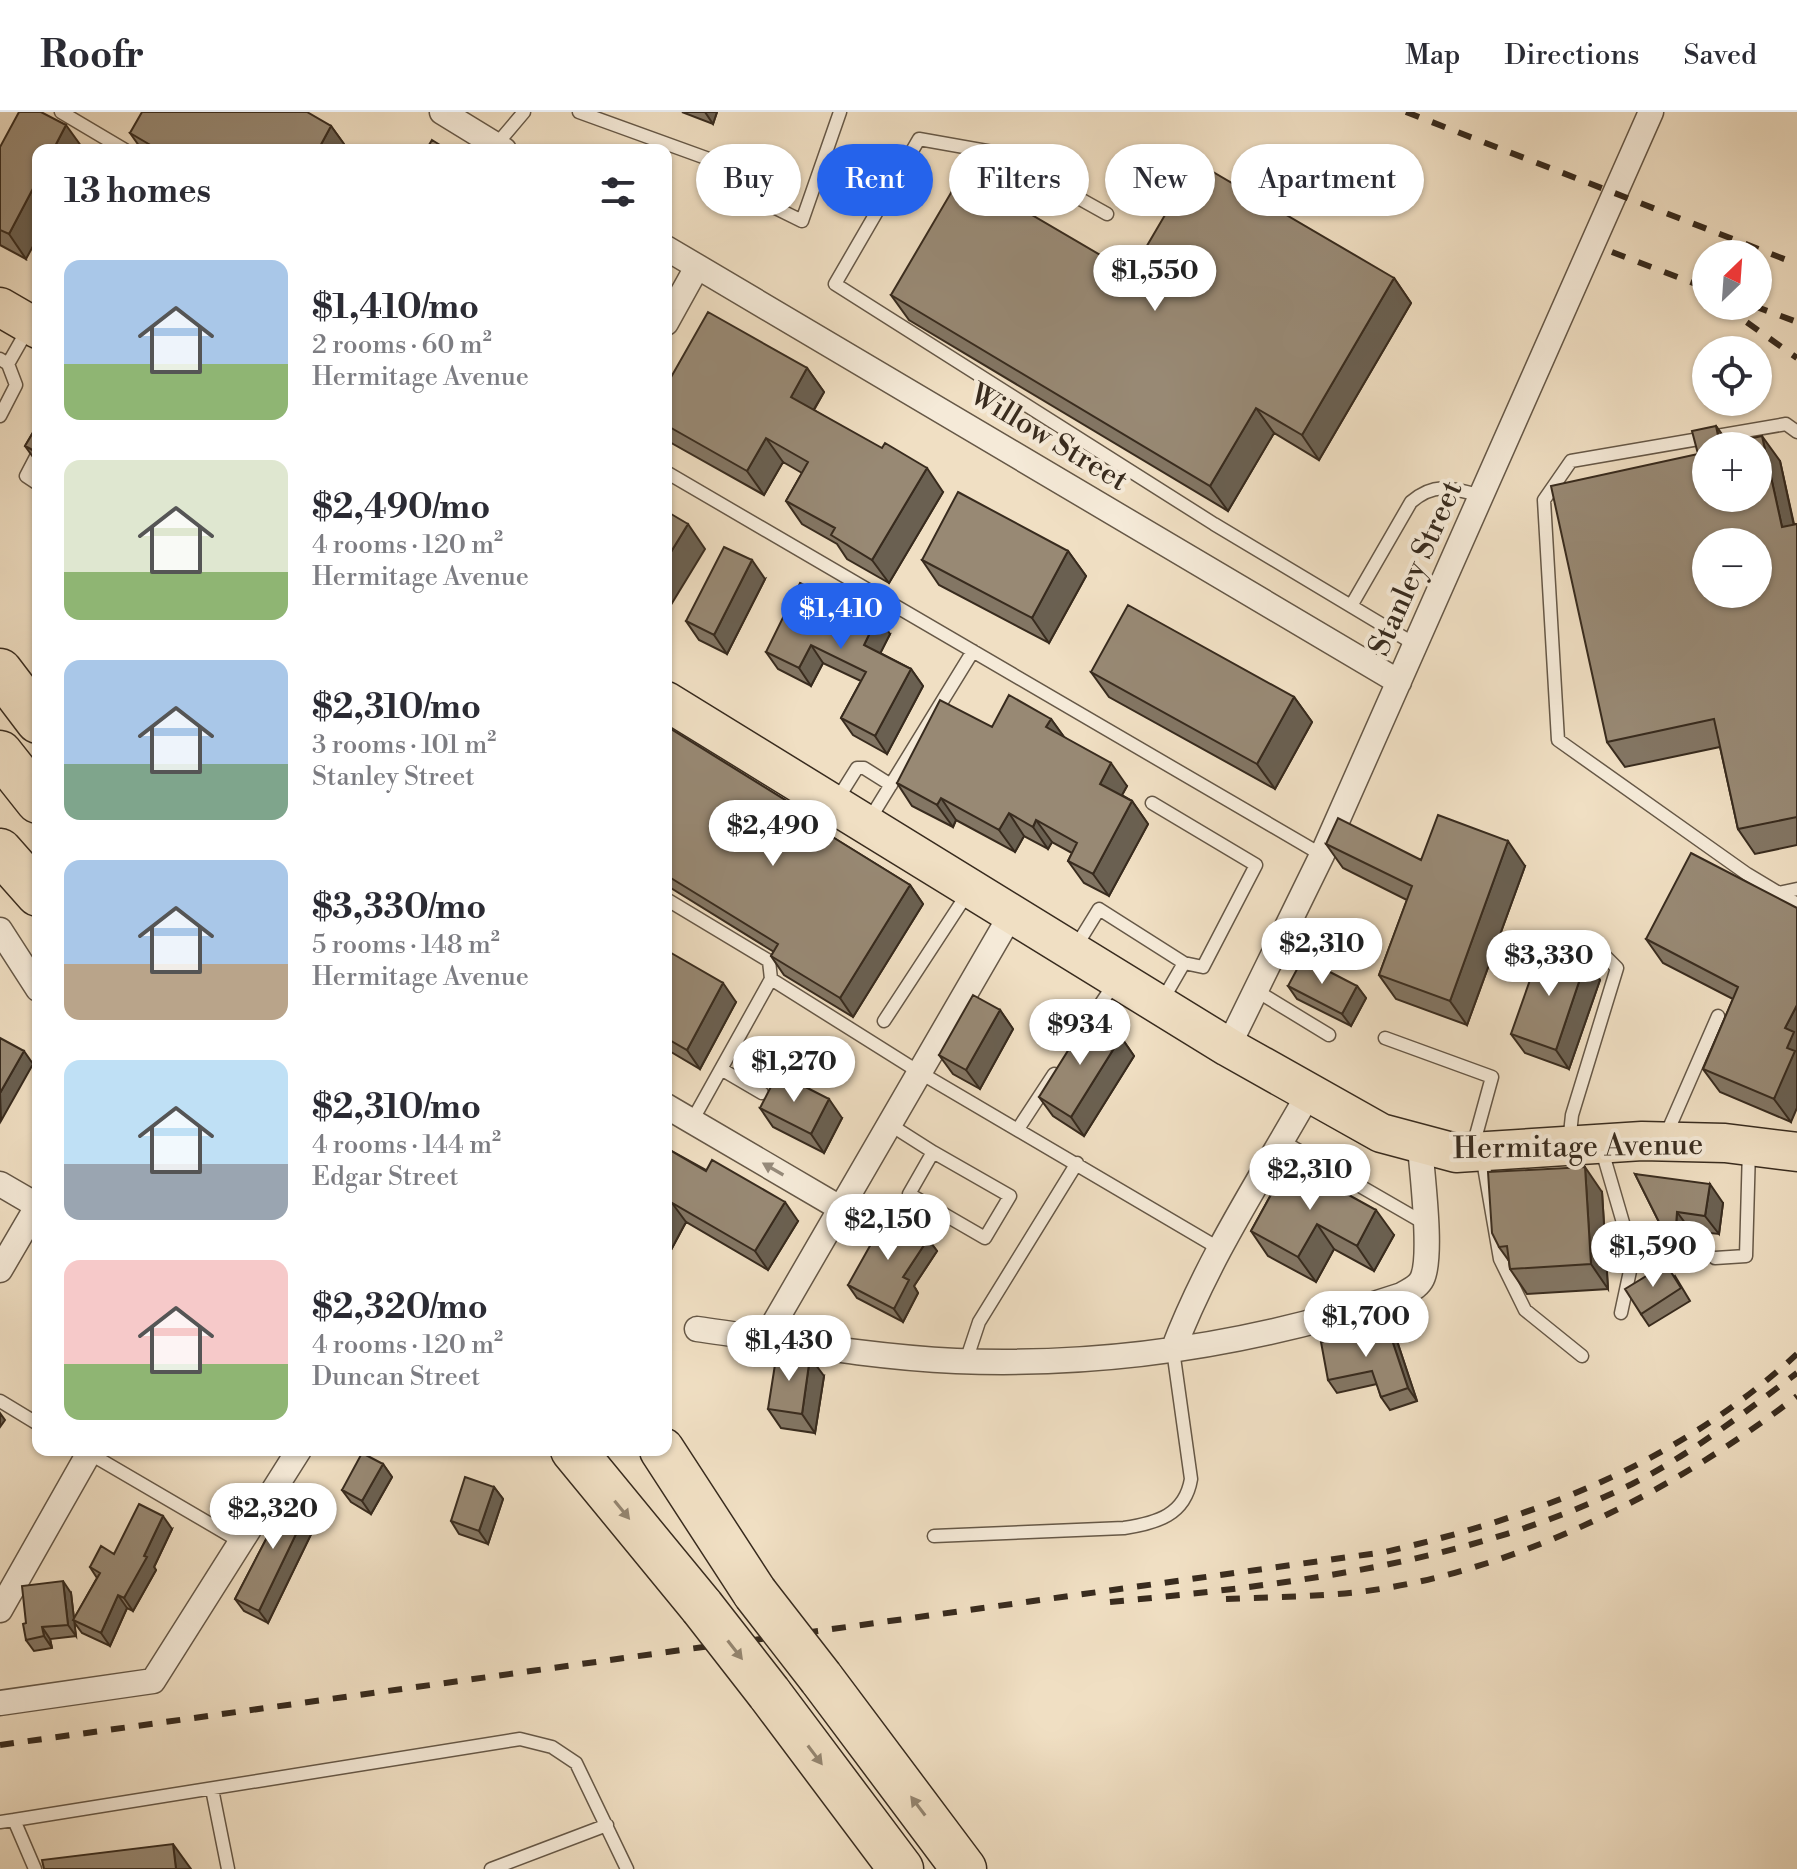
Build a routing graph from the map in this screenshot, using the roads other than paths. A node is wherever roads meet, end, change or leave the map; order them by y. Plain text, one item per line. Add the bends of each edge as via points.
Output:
1 (61, 112) edge
2 (442, 112) edge
3 (524, 112) edge
4 (579, 112) edge
5 (840, 112) edge
6 (1651, 112) edge
7 (115, 144) edge
8 (494, 144) edge
9 (503, 144) edge
10 (667, 144) edge
11 (672, 146) edge
12 (1105, 213) edge
13 (672, 252) edge
14 (697, 267) junction
15 (672, 312) edge
16 (23, 320) edge
17 (4, 361) edge
18 (0, 416) edge
19 (1797, 432) edge
20 (32, 464) edge
21 (672, 475) edge
22 (32, 480) edge
23 (1482, 496) junction
24 (1351, 606) junction
25 (1416, 645) junction
26 (973, 651) junction
27 (0, 671) edge
28 (1399, 682) junction
29 (672, 705) edge
30 (32, 713) edge
31 (0, 753) edge
32 (891, 785) junction
33 (32, 793) edge
34 (1152, 803) dead end
35 (834, 804) junction
36 (867, 824) junction
37 (0, 851) edge
38 (1322, 855) junction
39 (32, 887) edge
40 (971, 888) junction
41 (1797, 889) edge
42 (1779, 893) junction
43 (672, 903) edge
44 (1797, 904) edge
45 (1012, 913) junction
46 (4, 940) edge
47 (1597, 948) dead end
48 (1073, 951) junction
49 (1184, 963) junction
50 (771, 979) junction
51 (1118, 979) junction
52 (32, 980) edge
53 (1255, 990) junction
54 (1160, 1005) junction
55 (1718, 1016) dead end
56 (884, 1021) dead end
57 (1329, 1035) dead end
58 (1385, 1038) dead end
59 (1074, 1044) edge
60 (1228, 1047) junction
61 (1066, 1056) edge
62 (721, 1069) junction
63 (919, 1072) junction
64 (762, 1093) dead end
65 (1308, 1095) junction
66 (672, 1109) edge
67 (692, 1121) junction
68 (889, 1124) junction
69 (1018, 1129) junction
70 (1282, 1141) junction
71 (1663, 1141) junction
72 (1585, 1145) junction
73 (1420, 1146) junction
74 (1749, 1146) junction
75 (933, 1152) junction
76 (1476, 1152) junction
77 (1797, 1152) edge
78 (1077, 1163) junction
79 (0, 1184) edge
80 (32, 1203) edge
81 (840, 1208) junction
82 (32, 1216) edge
83 (1424, 1223) junction
84 (1220, 1249) junction
85 (1715, 1258) dead end
86 (0, 1270) edge
87 (1621, 1313) dead end
88 (697, 1329) dead end
89 (765, 1339) junction
90 (1173, 1350) junction
91 (1582, 1356) dead end
92 (966, 1361) junction
93 (0, 1401) edge
94 (32, 1420) edge
95 (83, 1456) edge
96 (95, 1456) edge
97 (295, 1456) edge
98 (578, 1456) edge
99 (650, 1456) edge
100 (666, 1456) edge
101 (934, 1536) dead end
102 (241, 1542) junction
103 (725, 1550) junction
104 (0, 1610) edge
105 (0, 1703) edge
106 (212, 1789) junction
107 (14, 1820) junction
108 (0, 1822) edge
109 (607, 1825) junction
110 (35, 1869) edge
111 (228, 1869) edge
112 (491, 1869) edge
113 (627, 1869) edge
114 (901, 1869) edge
115 (964, 1869) edge

1 - 7 lane
2 - 8 street
3 - 9 lane
4 - 10 lane
5 - 11 lane via 802,221 753,197 706,158
6 - 23 street, Stanley Street
12 - 24 lane via 998,153 919,139 835,284
13 - 14 street, Willow Street
14 - 15 street
14 - 28 street, Willow Street
16 - 17 lane
17 - 18 lane via 16,385
19 - 42 lane via 1786,424 1571,461 1544,500 1558,740
20 - 22 lane via 26,476
21 - 26 lane
23 - 24 lane via 1446,486 1426,490 1411,502
23 - 25 street, Stanley Street
24 - 25 lane
25 - 28 street, Stanley Street
26 - 32 lane
26 - 38 lane
27 - 30 highway
28 - 38 street, Stanley Street
29 - 35 main road, Hermitage Avenue
31 - 33 highway
32 - 35 lane via 857,768
32 - 36 lane
34 - 49 lane via 1256,865 1203,967
35 - 36 main road, Hermitage Avenue
36 - 40 main road, Hermitage Avenue
37 - 39 highway
38 - 53 street, Stanley Street
40 - 45 main road, Hermitage Avenue
40 - 56 lane
41 - 42 lane
42 - 44 lane
43 - 50 lane via 769,961
45 - 48 main road, Hermitage Avenue
45 - 63 street
46 - 52 street
47 - 72 lane via 1617,968 1572,1115
48 - 49 lane via 1099,909
48 - 51 main road, Hermitage Avenue
49 - 54 lane
50 - 62 lane
50 - 63 lane
51 - 54 main road, Hermitage Avenue
51 - 59 lane
53 - 57 lane
53 - 60 street, Stanley Street
54 - 60 main road, Hermitage Avenue
55 - 71 lane
58 - 76 lane via 1492,1077
60 - 65 main road, Hermitage Avenue
61 - 69 lane
62 - 64 lane
62 - 67 lane
63 - 68 street
63 - 69 lane
65 - 70 street
65 - 73 main road, Hermitage Avenue via 1381,1133
66 - 67 street
81 -> 67 street
68 - 75 lane
68 - 81 street
69 - 78 lane
70 - 83 lane
70 - 84 street
71 - 72 main road, Hermitage Avenue
71 - 74 main road, Hermitage Avenue
72 - 76 main road, Hermitage Avenue
72 - 87 lane via 1633,1257
73 - 76 main road, Hermitage Avenue
73 - 83 street
74 - 77 main road, Hermitage Avenue
74 - 85 lane via 1746,1256
75 - 75 lane via 909,1194 985,1238 1010,1196
76 - 91 lane via 1500,1259 1525,1310
78 - 84 lane
78 - 92 lane via 979,1322
79 - 80 street
81 - 89 street
82 - 86 street
83 - 90 street via 1423,1277 1402,1295 1281,1332
84 - 90 street
88 - 89 street
89 - 92 street
90 - 92 street via 1053,1361
90 - 101 lane via 1191,1479 1179,1508 1149,1524 1124,1528
93 - 94 lane
95 - 104 street
96 - 102 lane
97 - 102 street
98 -> 114 highway, bridge via 702,1607
99 - 103 highway
100 - 103 highway
102 - 105 street via 153,1681
115 -> 103 highway, bridge
106 - 107 lane
106 - 109 lane via 520,1739 552,1747 576,1763
106 - 111 lane
107 - 108 lane
107 - 110 lane
109 - 112 lane
109 - 113 lane

